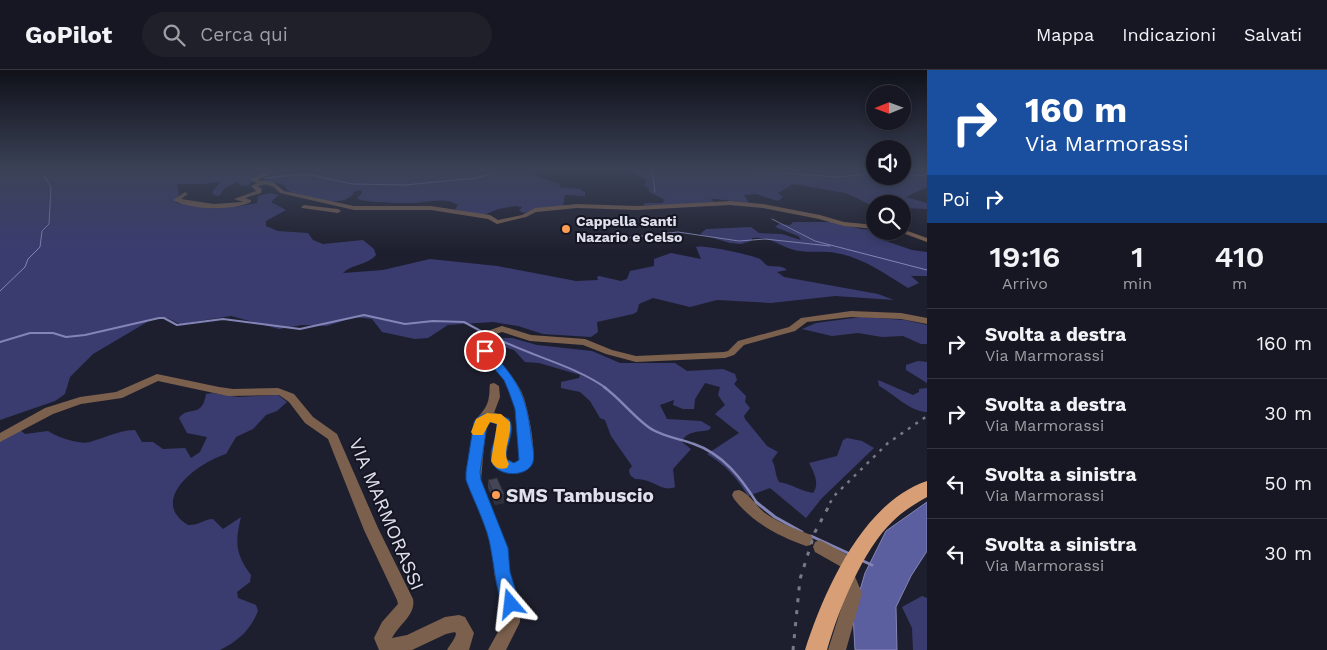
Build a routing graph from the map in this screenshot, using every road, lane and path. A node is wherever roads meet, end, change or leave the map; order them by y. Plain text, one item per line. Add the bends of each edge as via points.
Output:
1 (179, 198) edge
2 (239, 198) edge
3 (303, 198) edge
4 (720, 201) dead end
5 (730, 203) junction
6 (332, 204) junction
7 (304, 207) dead end
8 (866, 226) edge
9 (911, 234) edge
10 (927, 240) edge
11 (927, 321) edge
12 (494, 386) dead end
13 (487, 417) junction
14 (0, 438) edge
15 (927, 488) edge
16 (738, 495) dead end
17 (806, 540) dead end
18 (820, 547) dead end
19 (849, 570) junction
20 (456, 650) edge
21 (497, 650) edge
22 (816, 650) edge
23 (837, 650) edge

1 - 2 street via 176,200 206,204 250,202 236,199
3 - 6 street
4 - 5 street
5 - 6 street via 637,208 577,206 535,210 496,222 447,210 354,208
5 - 8 street via 763,206
6 - 7 street via 348,209 336,211
9 - 10 street
11 - 13 street via 901,316 851,314 804,320 792,329 741,343 731,353 636,359 585,342 530,338 502,329 493,332 485,344 485,351 509,378 522,409 526,462 520,467 508,467 499,461 498,452 505,426 501,419
12 - 13 street via 495,397
13 - 21 street via 478,427 474,480 500,548 512,622
14 - 20 street, VIA MARMORASSI via 49,411 80,401 118,395 156,377 226,392 282,392 297,403 310,421 333,437 371,530 405,599 406,606 383,638 386,646 406,644 459,623 466,633 462,645
15 - 19 main road via 884,517
16 - 17 street via 765,522
18 - 19 street
19 - 22 main road
19 - 23 street via 854,593

